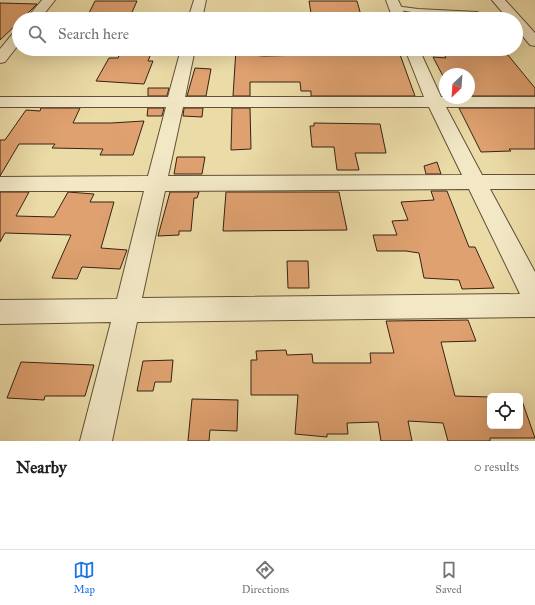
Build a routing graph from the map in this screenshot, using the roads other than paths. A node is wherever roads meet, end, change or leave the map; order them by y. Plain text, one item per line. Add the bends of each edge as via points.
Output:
1 (49, 0) edge
2 (200, 0) edge
3 (498, 0) edge
4 (396, 9) edge
5 (39, 12) edge
6 (197, 12) edge
7 (438, 12) edge
8 (509, 12) edge
9 (523, 28) edge
10 (12, 41) edge
11 (535, 42) edge
12 (523, 43) edge
13 (186, 56) edge
14 (415, 56) edge
15 (0, 59) edge
16 (175, 101) junction
17 (434, 101) junction
18 (0, 102) edge
19 (535, 102) edge
20 (156, 182) junction
21 (475, 182) junction
22 (535, 182) edge
23 (0, 184) edge
24 (535, 297) edge
25 (535, 305) edge
26 (126, 310) junction
27 (0, 312) edge
28 (96, 441) edge

1 - 5 street
2 - 6 street
3 - 8 street
4 - 7 lane
9 - 11 street
10 - 15 street
11 - 12 street
13 - 16 street
14 - 17 street
16 - 17 street
16 - 18 street
16 - 20 street
17 - 19 street
17 - 21 street
20 - 21 street
20 - 23 street
20 - 26 street
21 - 22 street
21 - 24 street
25 - 26 street
26 - 27 street
26 - 28 street

